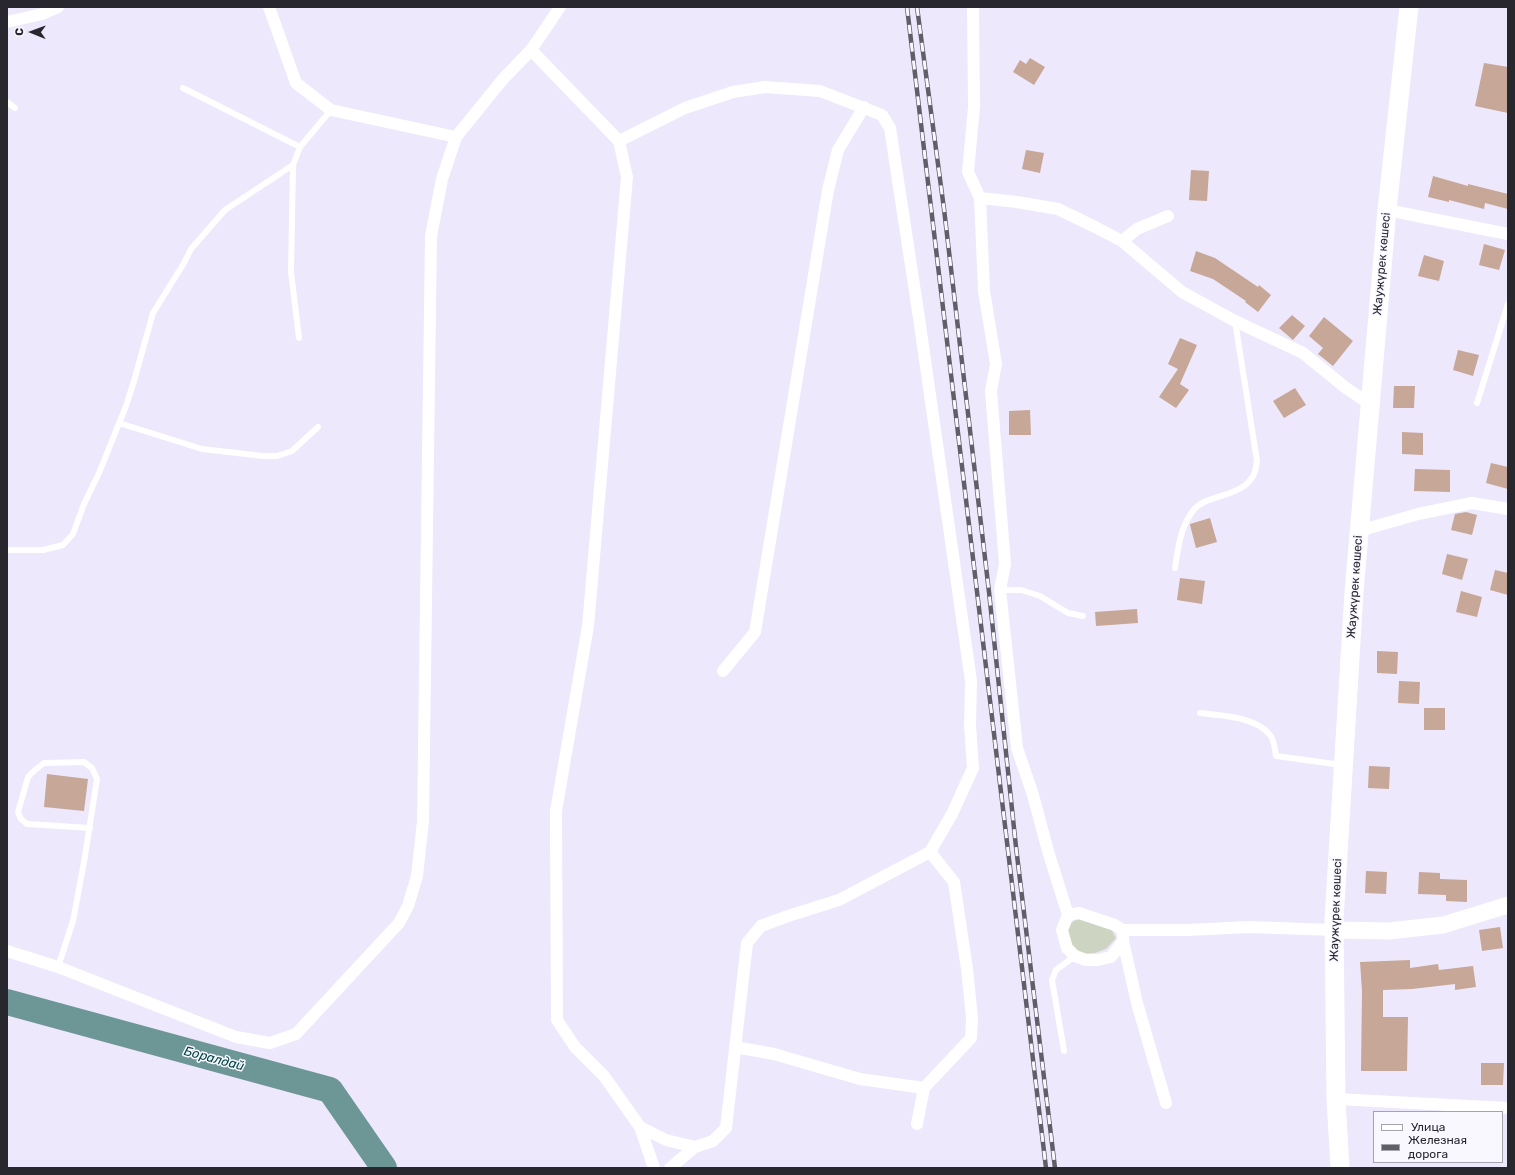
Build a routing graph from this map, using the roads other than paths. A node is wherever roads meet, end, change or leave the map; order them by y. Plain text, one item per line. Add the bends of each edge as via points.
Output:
1 (58, 7) edge
2 (269, 7) edge
3 (560, 7) edge
4 (973, 7) edge
5 (1409, 7) edge
6 (7, 22) edge
7 (531, 50) junction
8 (182, 88) dead end
9 (7, 102) edge
10 (864, 107) junction
11 (15, 108) dead end
12 (331, 110) junction
13 (456, 137) junction
14 (619, 140) junction
15 (300, 147) junction
16 (293, 165) junction
17 (980, 198) junction
18 (1387, 210) junction
19 (1168, 216) dead end
20 (1508, 234) edge
21 (1122, 241) junction
22 (1508, 304) edge
23 (1235, 321) junction
24 (298, 338) dead end
25 (1477, 403) dead end
26 (1370, 404) junction
27 (119, 423) junction
28 (318, 426) dead end
29 (1508, 510) edge
30 (1359, 532) junction
31 (7, 550) edge
32 (1175, 568) dead end
33 (1000, 590) junction
34 (1083, 616) dead end
35 (724, 671) dead end
36 (1200, 713) dead end
37 (1343, 765) junction
38 (90, 828) junction
39 (930, 852) junction
40 (1508, 905) edge
41 (1068, 915) junction
42 (1334, 930) junction
43 (1123, 936) junction
44 (7, 950) edge
45 (1075, 956) junction
46 (58, 967) junction
47 (735, 1047) junction
48 (1064, 1051) dead end
49 (924, 1088) junction
50 (1336, 1099) junction
51 (1166, 1103) dead end
52 (1508, 1108) edge
53 (917, 1124) dead end
54 (640, 1127) junction
55 (695, 1147) junction
56 (654, 1168) edge
57 (670, 1168) edge
58 (1340, 1168) edge

1 - 6 street via 42,14
2 - 12 street via 296,83
3 - 7 street
4 - 17 street via 974,107 968,172
5 - 18 main road, Жаужүрек көшесі
7 - 13 street via 503,79
7 - 14 street
8 - 15 lane
9 - 11 lane
10 - 14 street via 820,91 765,87 733,92 685,108
10 - 35 street via 838,150 828,190 755,632
10 - 39 street via 882,115 890,128 971,681 970,725 973,768 952,814
12 - 13 street
12 - 15 lane
13 - 46 street via 442,179 431,236 423,821 417,876 408,906 399,923 296,1034 270,1043 236,1037
14 - 54 street via 627,177 588,626 556,810 557,1020 575,1047 604,1076
15 - 16 lane
16 - 24 lane via 291,272
16 - 27 lane via 225,210 191,249 153,313
17 - 21 street via 1058,209
17 - 33 street via 984,292 996,364 991,391 1005,564
18 - 20 street
18 - 26 main road, Жаужүрек көшесі
19 - 21 street via 1137,229
21 - 23 street via 1182,292
22 - 25 lane
23 - 26 street via 1303,353
23 - 32 lane via 1257,461 1254,475 1243,487 1202,502 1192,512 1181,533
26 - 30 main road, Жаужүрек көшесі
27 - 28 lane via 202,449 264,456 278,456 292,451
27 - 31 lane via 73,534 64,545 44,550
29 - 30 street via 1472,503 1418,514
30 - 37 main road, Жаужүрек көшесі
33 - 34 lane via 1021,590 1040,596 1068,613
33 - 41 street via 1017,748
36 - 37 lane via 1232,716 1259,726 1271,735 1276,756
37 - 42 main road, Жаужүрек көшесі
38 - 38 lane via 97,779 92,768 84,762 44,763 28,777 18,812 27,824
38 - 46 lane via 73,920
39 - 47 street via 839,900 761,926 746,943
39 - 49 street via 954,882 972,1018 971,1038
40 - 42 main road via 1443,924 1389,931
41 - 43 street via 1079,913 1115,924
41 - 45 street via 1062,930 1067,948
42 - 43 street via 1250,927
42 - 50 main road, Жаужүрек көшесі
43 - 45 street via 1111,957 1086,960
43 - 51 street via 1137,1003
44 - 46 street
45 - 48 lane via 1056,970 1052,980
47 - 49 street via 774,1054 860,1079
47 - 55 street via 726,1128 713,1141
49 - 53 street
50 - 52 street
50 - 58 main road, Жаужүрек көшесі
54 - 55 street via 666,1140
54 - 56 street
55 - 57 street

